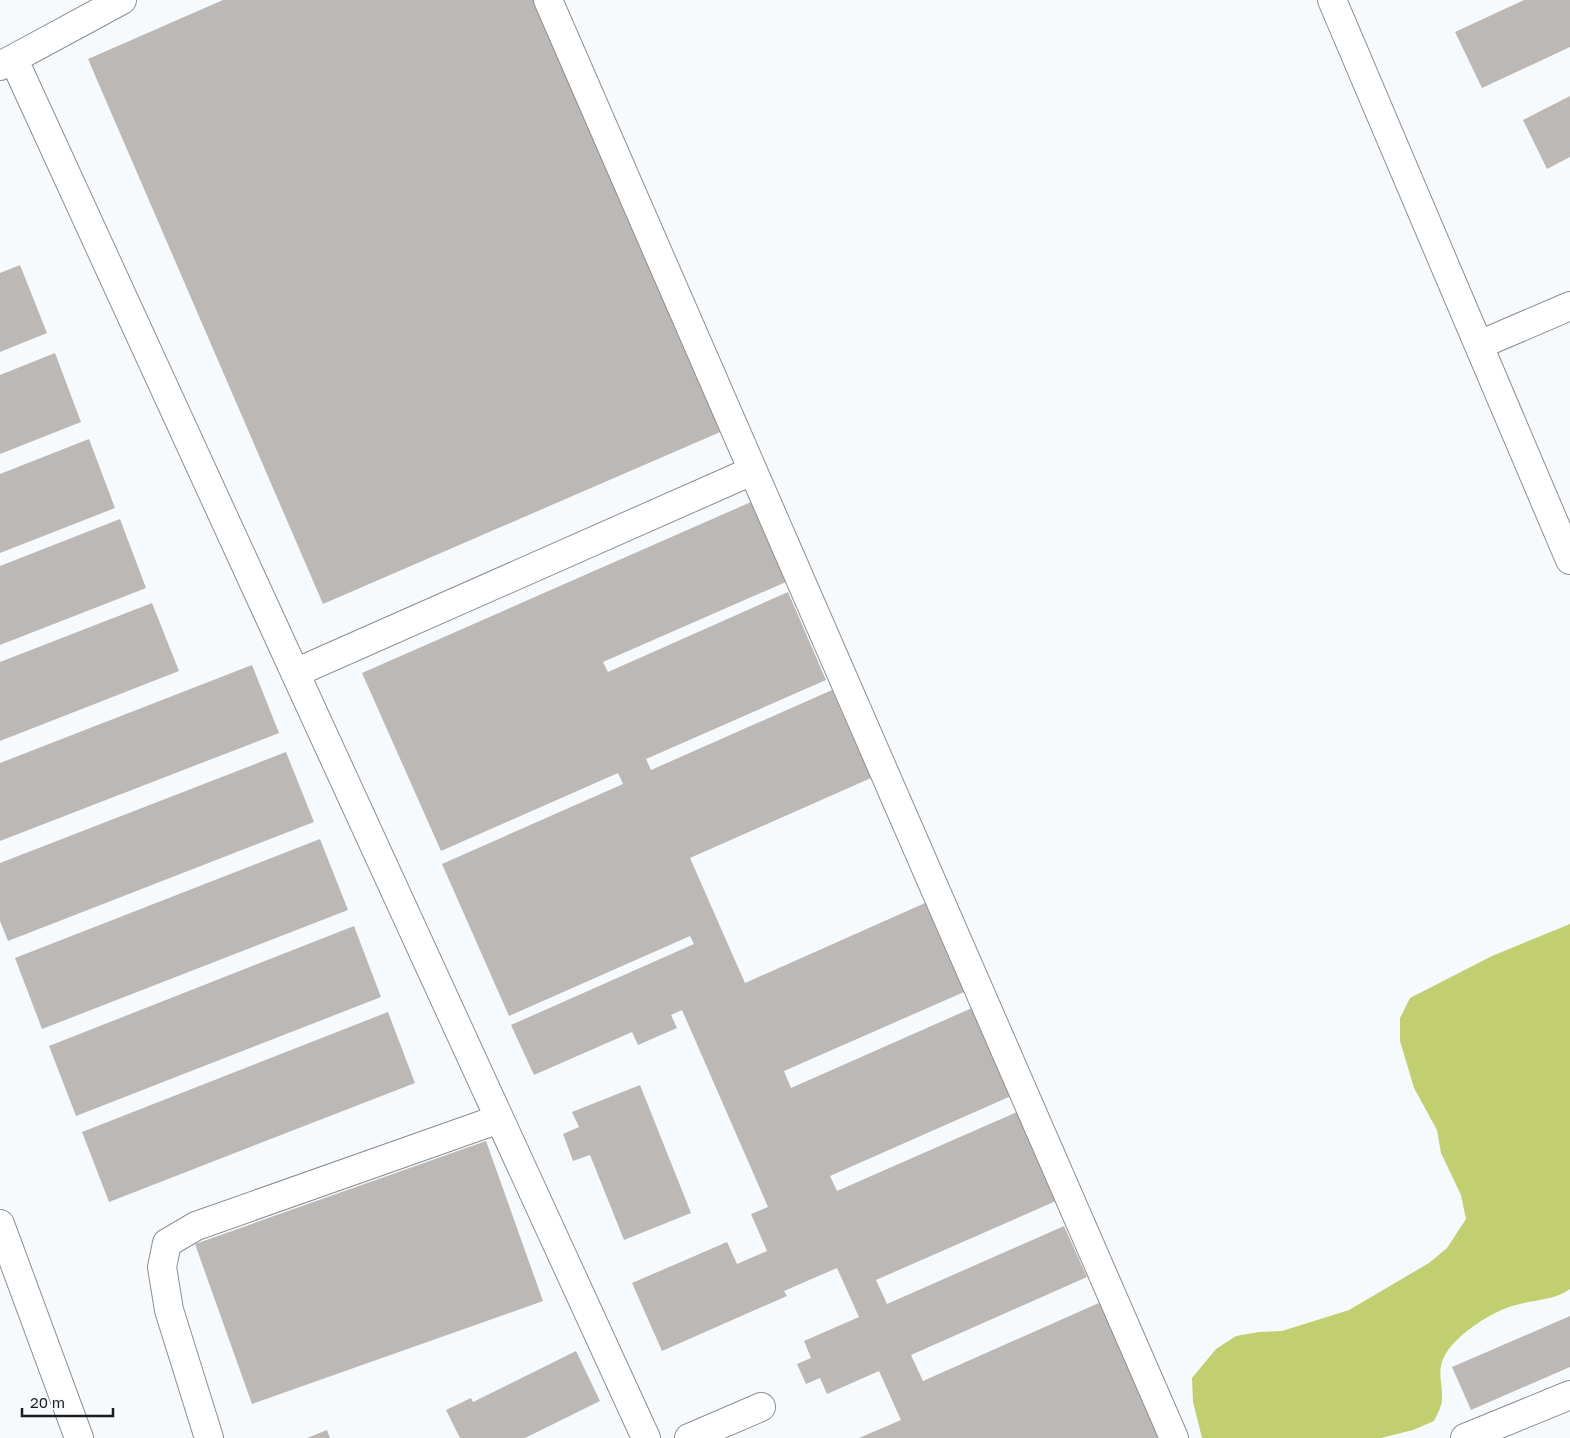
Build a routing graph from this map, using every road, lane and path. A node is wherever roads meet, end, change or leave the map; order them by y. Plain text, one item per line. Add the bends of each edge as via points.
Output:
1 (122, 0) edge
2 (548, 0) edge
3 (1332, 0) edge
4 (7, 63) edge
5 (1570, 306) edge
6 (1479, 344) junction
7 (752, 471) junction
8 (1570, 560) edge
9 (295, 673) junction
10 (499, 1118) junction
11 (0, 1224) edge
12 (1570, 1395) edge
13 (761, 1406) dead end
14 (79, 1438) edge
15 (209, 1438) edge
16 (646, 1438) edge
17 (689, 1438) edge
18 (1174, 1438) edge
19 (1465, 1438) edge

1 - 4 lane
2 - 7 lane
3 - 6 lane
4 - 9 lane
5 - 6 lane
6 - 8 lane
7 - 9 lane
7 - 18 lane
9 - 10 lane
10 - 15 lane via 196,1226 167,1243 162,1267 170,1310
10 - 16 lane
11 - 14 lane
12 - 19 lane
13 - 17 lane

